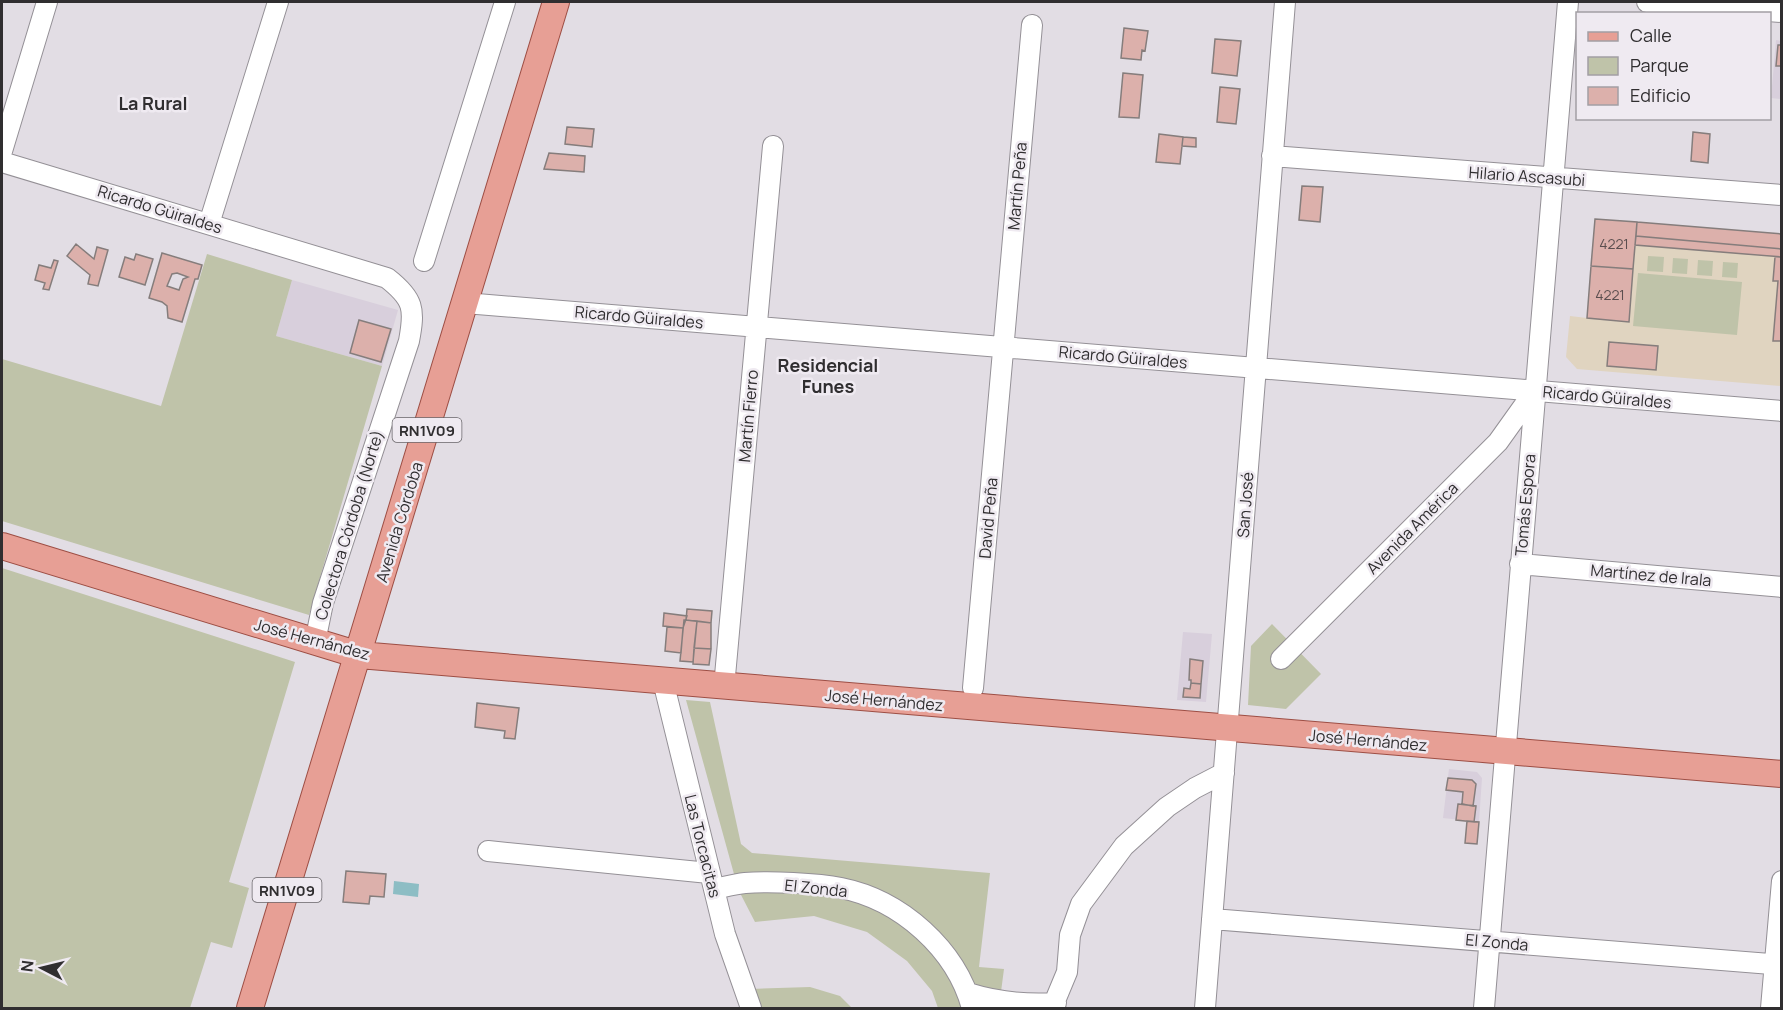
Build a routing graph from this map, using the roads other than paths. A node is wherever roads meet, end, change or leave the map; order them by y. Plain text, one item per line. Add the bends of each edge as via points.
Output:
1 (47, 2) edge
2 (278, 2) edge
3 (505, 2) edge
4 (556, 2) edge
5 (1286, 2) edge
6 (1568, 2) edge
7 (1647, 2) edge
8 (1782, 12) edge
9 (1032, 25) dead end
10 (773, 146) dead end
11 (2, 151) edge
12 (1272, 156) junction
13 (2, 162) edge
14 (1553, 178) junction
15 (1782, 195) edge
16 (209, 224) junction
17 (424, 261) dead end
18 (465, 303) junction
19 (412, 304) joint
20 (756, 327) junction
21 (1003, 347) junction
22 (1256, 368) junction
23 (1534, 391) junction
24 (1782, 411) edge
25 (2, 546) edge
26 (1520, 564) junction
27 (1782, 586) edge
28 (315, 642) junction
29 (359, 655) junction
30 (1281, 659) dead end
31 (663, 681) junction
32 (724, 687) junction
33 (973, 688) dead end
34 (1228, 729) junction
35 (1505, 752) junction
36 (1224, 773) junction
37 (1782, 774) edge
38 (488, 851) dead end
39 (712, 881) junction
40 (1782, 881) edge
41 (1212, 919) junction
42 (1489, 942) junction
43 (1778, 965) edge
44 (970, 1001) edge
45 (1054, 1006) edge
46 (250, 1008) edge
47 (751, 1008) edge
48 (1205, 1008) edge
49 (1484, 1008) edge
50 (1771, 1008) edge

1 - 11 street
2 - 16 street
3 - 17 street
4 - 18 main road, Avenida Córdoba / RN1V09
5 - 12 street, San José
6 - 14 street, Tomás Espora
7 - 8 street
9 - 21 street, Martín Peña
10 - 20 street, Martín Fierro
12 - 14 street, Hilario Ascasubi
12 - 22 street, San José
13 - 16 street, Ricardo Güiraldes
14 - 15 street, Hilario Ascasubi
14 - 23 street, Tomás Espora
16 - 19 street, Ricardo Güiraldes via 387,278 402,289
18 - 20 street, Ricardo Güiraldes
18 - 29 main road, Avenida Córdoba / RN1V09
19 - 28 street, Colectora Córdoba (Norte) via 409,341 323,603
20 - 21 street, Ricardo Güiraldes
20 - 32 street, Martín Fierro
21 - 22 street, Ricardo Güiraldes
21 - 33 street, David Peña
22 - 23 street, Ricardo Güiraldes
22 - 34 street, San José
23 - 24 street, Ricardo Güiraldes
23 - 26 street, Tomás Espora
23 - 30 street, Avenida América via 1498,442
25 - 28 main road, José Hernández
26 - 27 street, Martínez de Irala
26 - 35 street, Tomás Espora
28 - 29 main road, José Hernández
29 - 31 main road, José Hernández
29 - 46 main road, Avenida Córdoba / RN1V09
31 - 32 main road, José Hernández
31 - 39 street, Las Torcacitas
32 - 34 main road, José Hernández
34 - 35 main road, José Hernández
34 - 36 street, San José
35 - 37 main road, José Hernández
35 - 42 street, Tomás Espora
36 - 41 street, San José
36 - 45 street via 1167,807 1124,846 1081,904 1070,935 1067,972
38 - 39 street, El Zonda
39 - 44 street, El Zonda via 841,888 881,901 921,927 947,957
39 - 47 street, Las Torcacitas via 725,934
40 - 43 street
41 - 42 street, El Zonda
41 - 48 street, San José
42 - 43 street, El Zonda
42 - 49 street, Tomás Espora
43 - 50 street
44 - 45 street via 988,999

